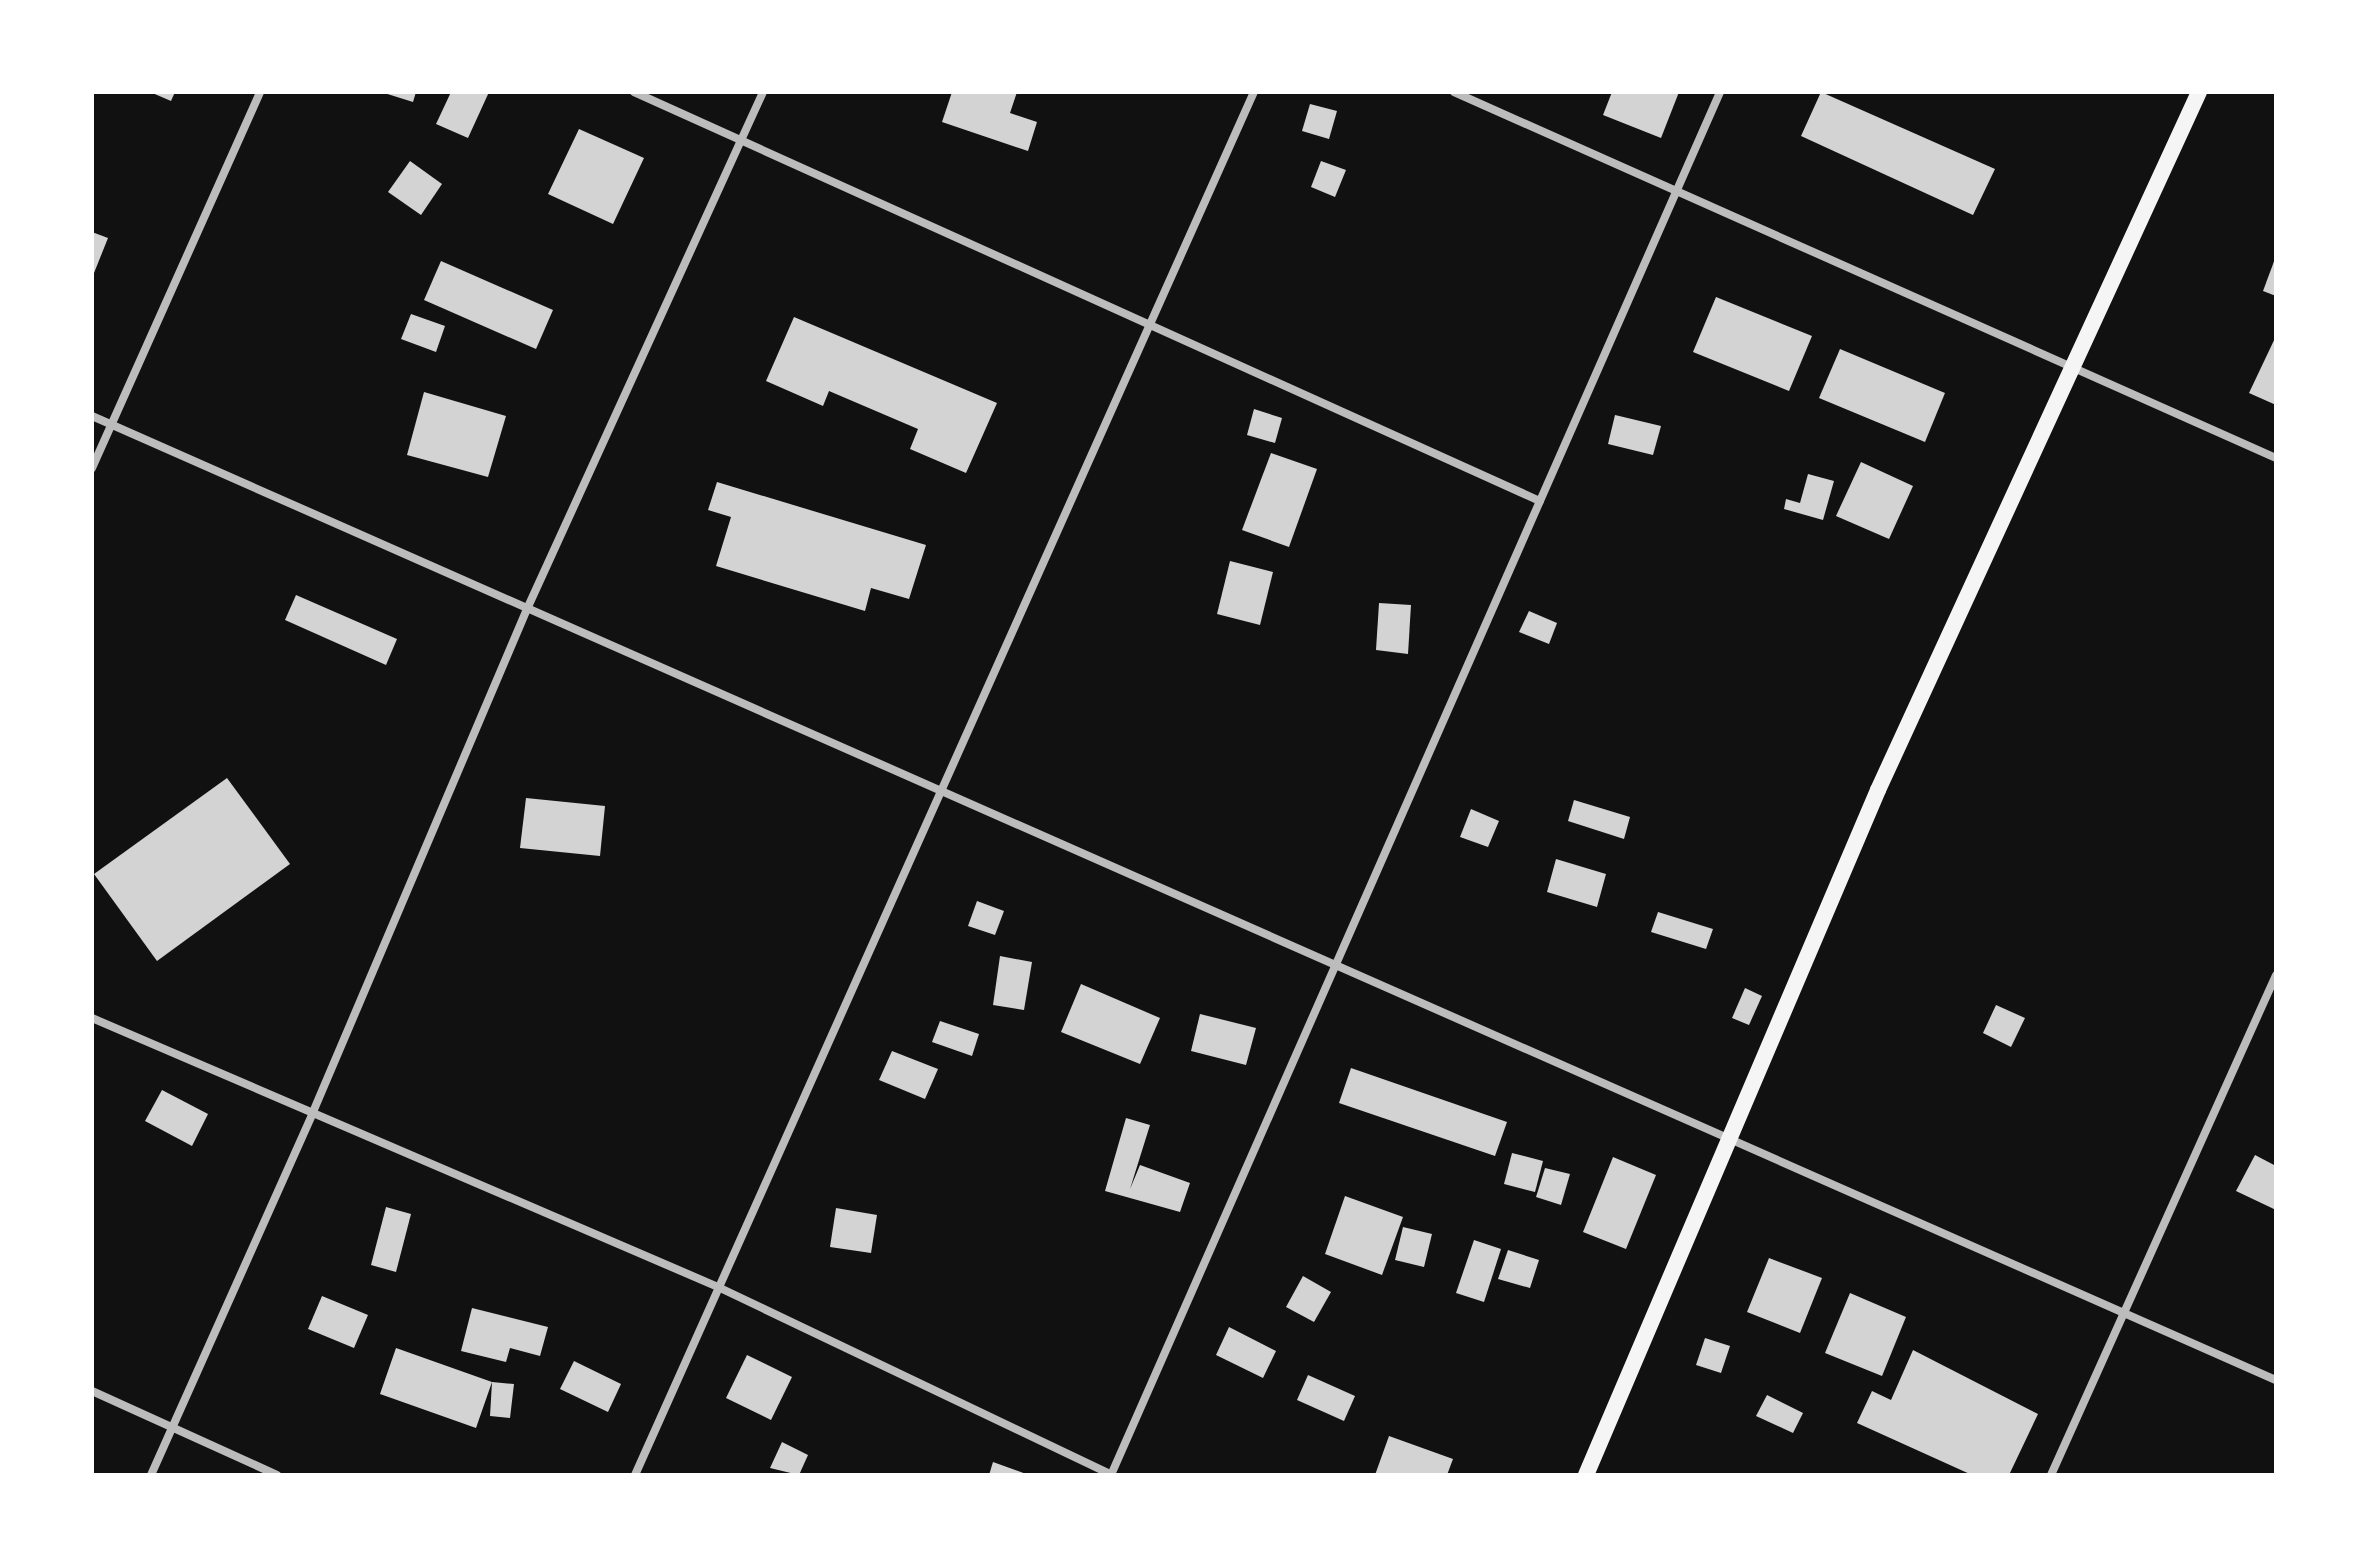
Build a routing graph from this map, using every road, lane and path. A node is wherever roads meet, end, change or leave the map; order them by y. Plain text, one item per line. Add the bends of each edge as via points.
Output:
1 (260, 92) edge
2 (634, 92) edge
3 (763, 92) edge
4 (1254, 92) edge
5 (1454, 92) edge
6 (1720, 92) edge
7 (2199, 92) edge
8 (741, 140) junction
9 (1677, 191) junction
10 (1148, 325) junction
11 (2075, 365) junction
12 (92, 416) edge
13 (111, 425) junction
14 (2276, 458) edge
15 (92, 468) edge
16 (1540, 501) junction
17 (527, 609) junction
18 (938, 790) junction
19 (1335, 966) junction
20 (2276, 975) edge
21 (92, 1018) edge
22 (313, 1112) junction
23 (1727, 1139) junction
24 (718, 1287) junction
25 (2123, 1316) junction
26 (2276, 1380) edge
27 (92, 1391) edge
28 (172, 1428) junction
29 (151, 1475) edge
30 (277, 1475) edge
31 (635, 1475) edge
32 (1111, 1475) edge
33 (1586, 1475) edge
34 (2051, 1475) edge

1 - 13 street
2 - 8 street
3 - 8 street
4 - 10 street
5 - 9 street
6 - 9 street
7 - 11 main road
8 - 10 street
8 - 17 street
9 - 11 street
9 - 16 street
10 - 16 street
10 - 18 street
11 - 14 street
11 - 23 main road via 1878,790
12 - 13 street
13 - 15 street
13 - 17 street
16 - 19 street
17 - 18 street
17 - 22 street
18 - 19 street
18 - 24 street
19 - 23 street
19 - 32 street
20 - 25 street
21 - 22 street
22 - 24 street
22 - 28 street
23 - 25 street
23 - 33 main road
24 - 31 street
24 - 32 street
25 - 26 street
25 - 34 street
27 - 28 street
28 - 29 street
28 - 30 street

